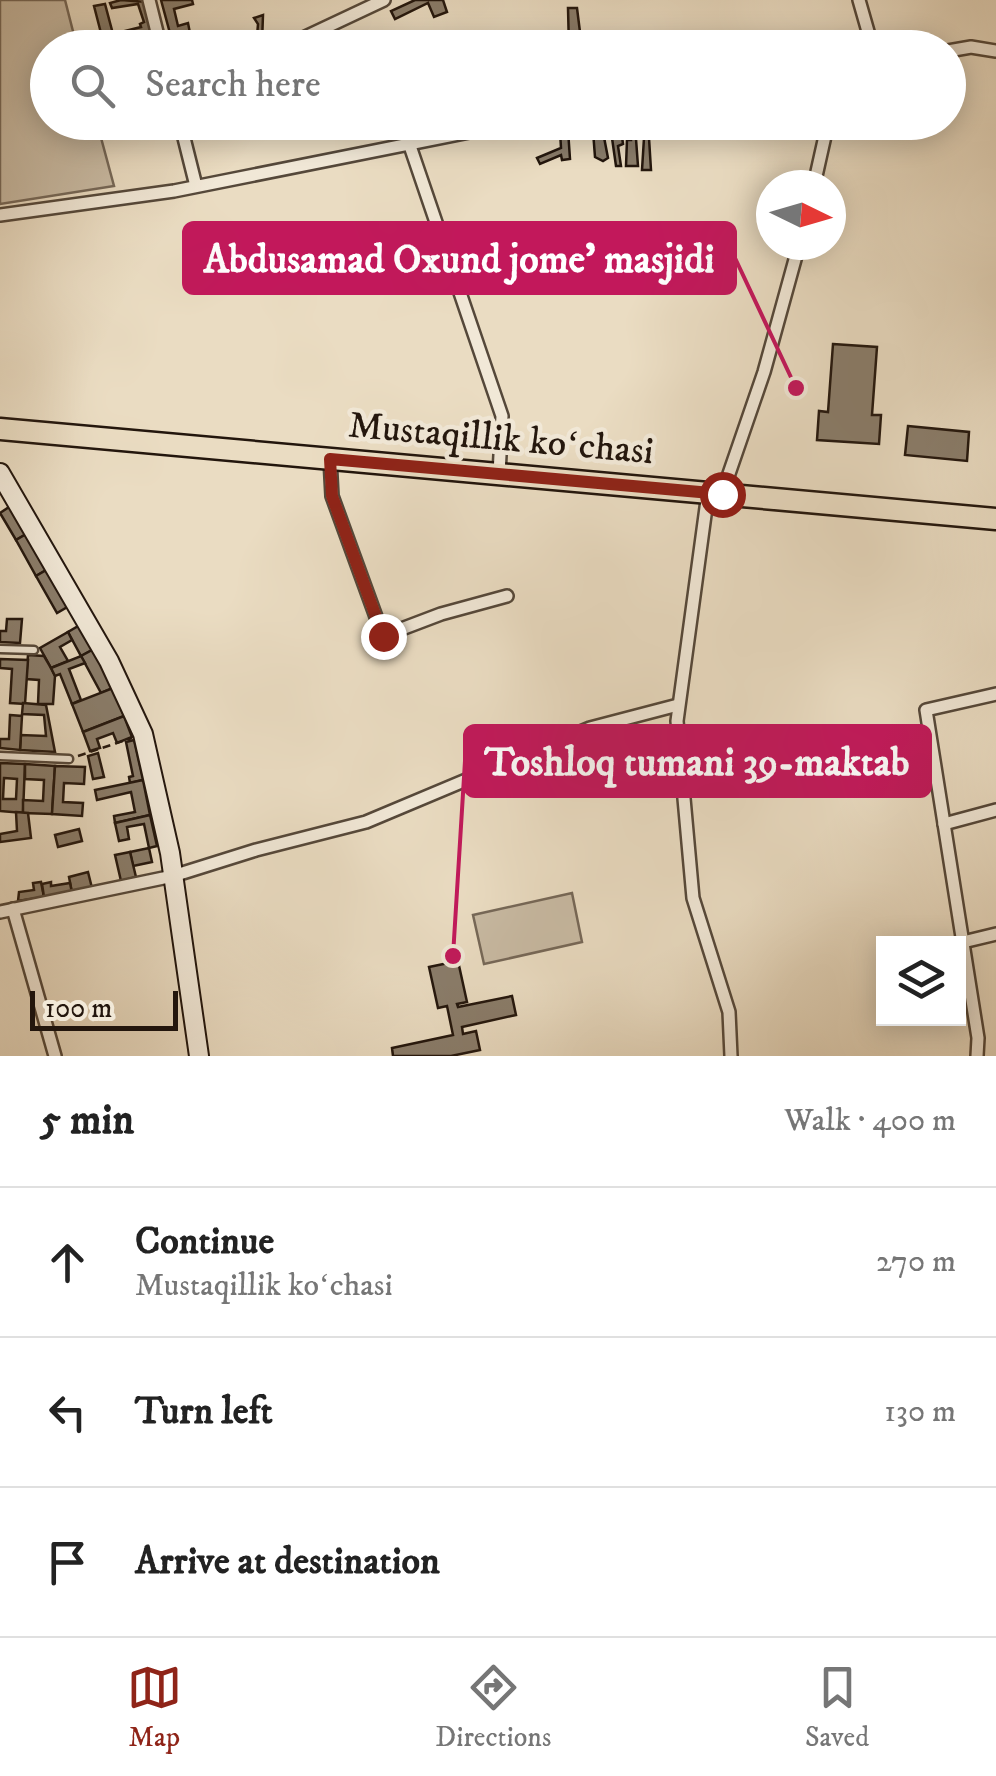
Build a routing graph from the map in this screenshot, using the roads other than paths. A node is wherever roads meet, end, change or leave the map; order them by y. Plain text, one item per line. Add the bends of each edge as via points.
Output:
1 (149, 0) edge
2 (860, 0) edge
3 (379, 1) edge
4 (156, 30) edge
5 (319, 30) edge
6 (868, 30) edge
7 (966, 48) edge
8 (996, 51) edge
9 (184, 140) edge
10 (430, 140) edge
11 (823, 140) edge
12 (410, 144) junction
13 (817, 170) edge
14 (196, 186) junction
15 (0, 215) edge
16 (794, 260) edge
17 (0, 429) edge
18 (330, 459) junction
19 (0, 473) edge
20 (499, 474) junction
21 (715, 494) junction
22 (996, 519) edge
23 (507, 596) dead end
24 (0, 648) edge
25 (34, 650) dead end
26 (996, 694) edge
27 (678, 704) junction
28 (0, 756) edge
29 (69, 760) road end
30 (996, 810) edge
31 (944, 824) junction
32 (173, 876) junction
33 (6, 911) edge
34 (996, 934) edge
35 (962, 936) edge
36 (966, 941) edge
37 (966, 961) edge
38 (55, 1056) edge
39 (199, 1056) edge
40 (732, 1056) edge
41 (977, 1056) edge

1 - 4 street
2 - 6 street
3 - 5 street
7 - 8 street
9 - 14 street
10 - 12 street
11 - 13 street
12 - 14 street
12 - 20 street via 502,416
14 - 15 street
16 - 21 street via 764,372
17 - 18 main road, Mustaqillik koʻchasi
18 - 20 main road, Mustaqillik koʻchasi
18 - 23 street via 332,496 383,636
19 - 32 street via 109,661 143,734
20 - 21 main road, Mustaqillik koʻchasi
21 - 22 main road, Mustaqillik koʻchasi
21 - 27 street
24 - 25 lane
26 - 31 street via 926,710
27 - 32 street via 590,728 366,822
27 - 40 street via 694,898 729,1012
28 - 29 lane
30 - 31 street
31 - 35 street
32 - 33 street
32 - 39 street
33 - 38 street
34 - 36 street
37 - 41 street

